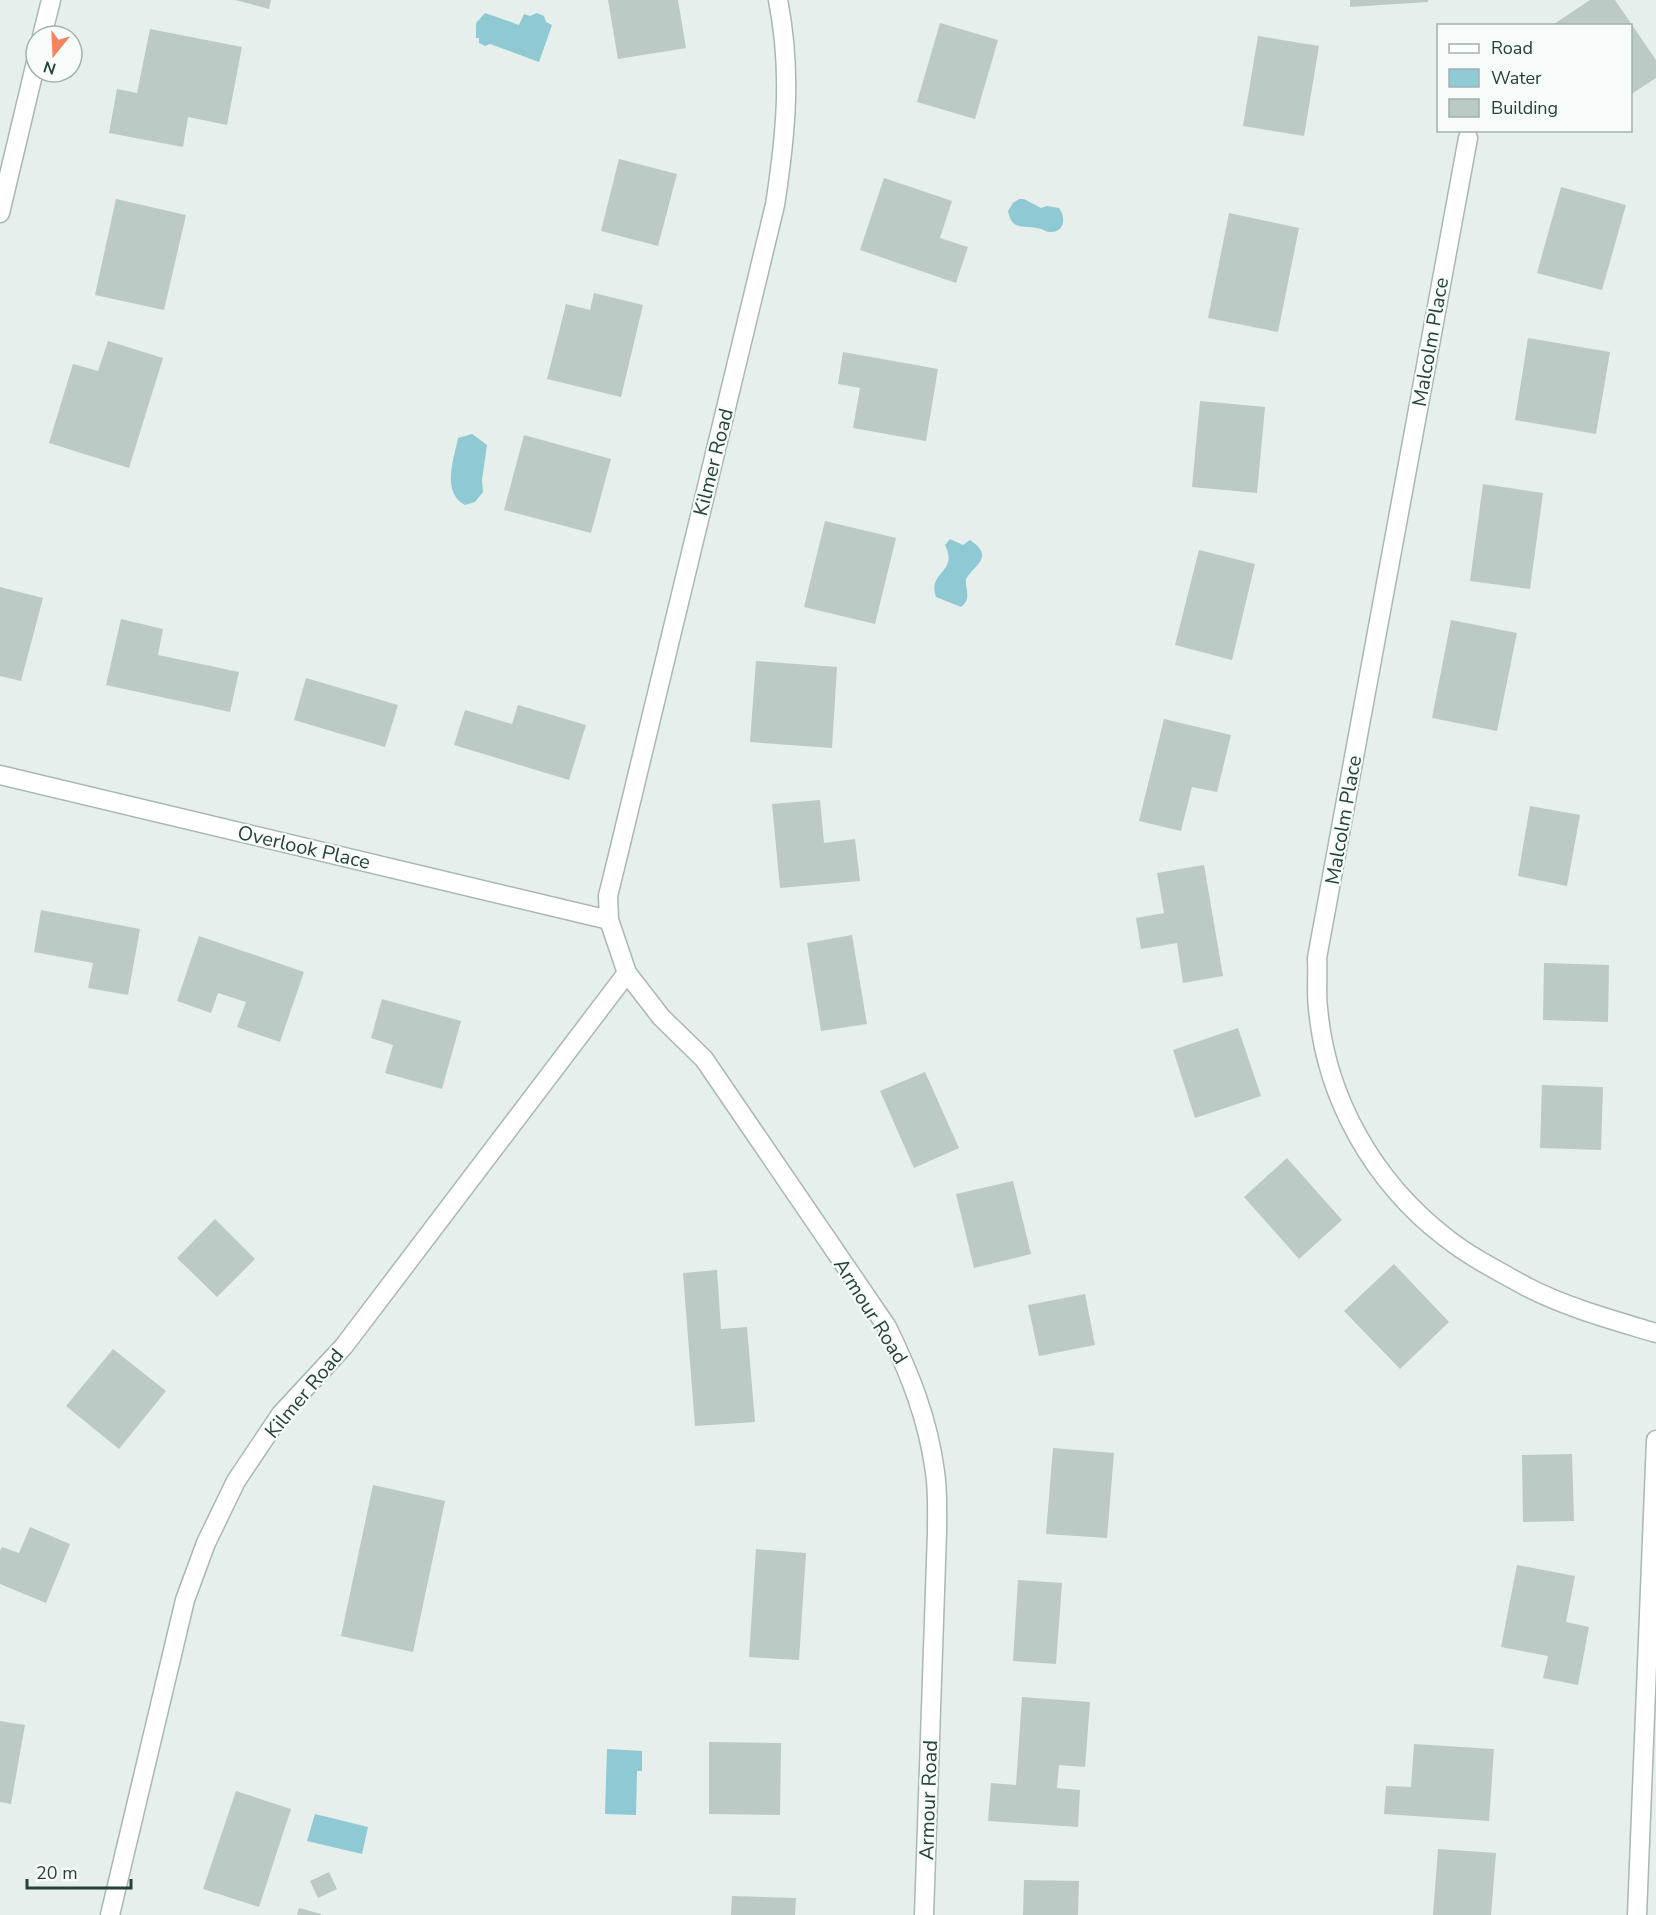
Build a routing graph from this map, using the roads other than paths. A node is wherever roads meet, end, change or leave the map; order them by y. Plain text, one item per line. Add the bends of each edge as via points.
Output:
1 (51, 0) edge
2 (778, 0) edge
3 (45, 24) edge
4 (31, 84) edge
5 (1468, 138) dead end
6 (0, 213) edge
7 (0, 775) edge
8 (609, 920) junction
9 (627, 973) junction
10 (1656, 1333) edge
11 (1656, 1440) edge
12 (110, 1915) edge
13 (924, 1915) edge
14 (1637, 1915) edge

1 - 3 street
2 - 8 street, Kilmer Road via 788,85 785,145 775,205 617,856 608,896
4 - 6 street
5 - 10 street, Malcolm Place via 1317,958 1318,1008 1328,1064 1343,1106 1369,1156 1404,1200 1446,1238 1529,1288
7 - 8 street, Overlook Place
8 - 9 street, Armour Road
9 - 12 street, Kilmer Road via 344,1346 282,1414 237,1481 206,1543 185,1600
9 - 13 street, Armour Road via 661,1017 704,1059 886,1328 907,1368 926,1423 935,1474 937,1532
11 - 14 street

